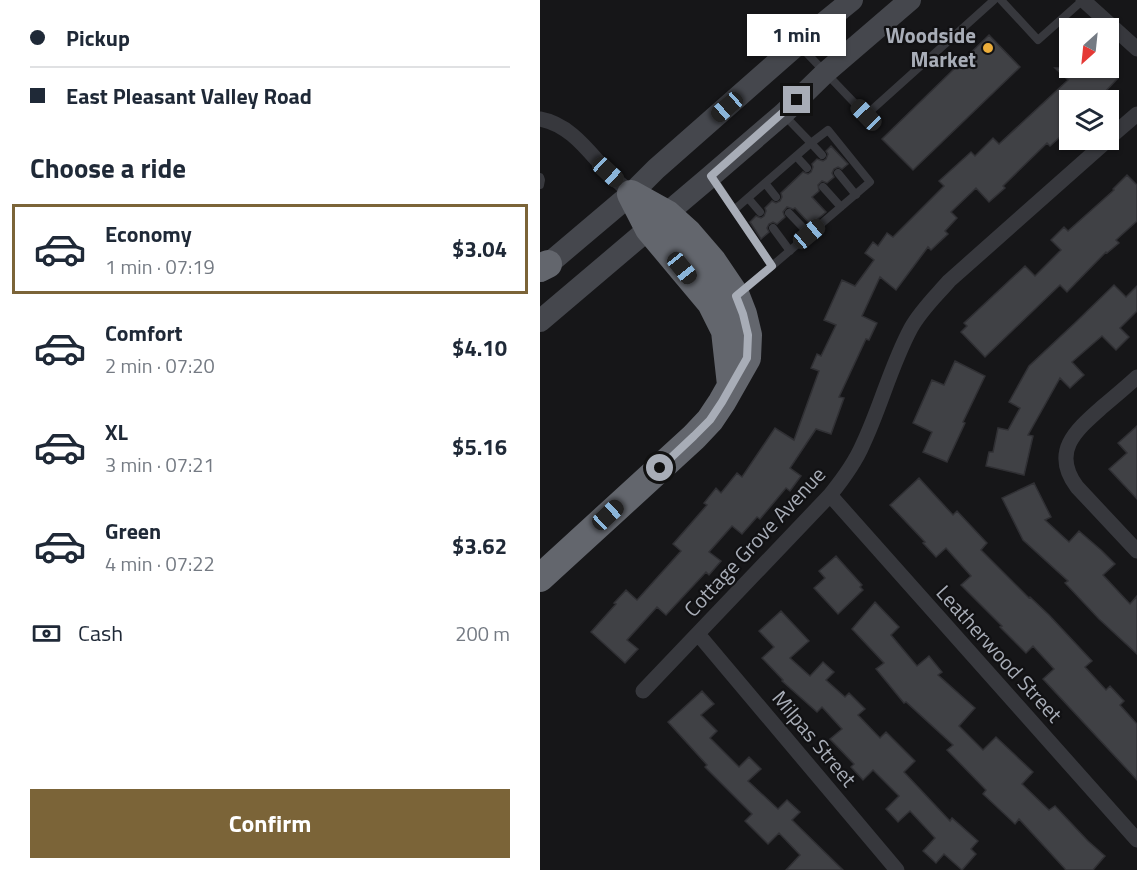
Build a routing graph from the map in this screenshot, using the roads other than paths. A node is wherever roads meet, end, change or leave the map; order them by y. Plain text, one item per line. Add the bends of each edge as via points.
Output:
1 (852, 0) edge
2 (910, 0) edge
3 (994, 0) edge
4 (1001, 0) edge
5 (1083, 0) edge
6 (798, 44) junction
7 (1137, 49) edge
8 (825, 73) junction
9 (783, 114) junction
10 (1137, 114) edge
11 (540, 119) edge
12 (1119, 130) edge
13 (811, 143) junction
14 (1096, 150) edge
15 (822, 154) dead end
16 (796, 156) junction
17 (807, 168) dead end
18 (838, 173) dead end
19 (711, 176) junction
20 (540, 177) edge
21 (765, 183) junction
22 (540, 185) edge
23 (823, 187) dead end
24 (631, 194) junction
25 (856, 195) junction
26 (776, 197) dead end
27 (748, 198) junction
28 (841, 207) junction
29 (734, 210) junction
30 (760, 212) dead end
31 (789, 213) dead end
32 (658, 221) junction
33 (773, 228) dead end
34 (809, 234) junction
35 (790, 251) junction
36 (772, 266) junction
37 (543, 268) edge
38 (736, 296) junction
39 (540, 321) edge
40 (1137, 377) edge
41 (731, 385) junction
42 (830, 495) junction
43 (1137, 551) edge
44 (540, 578) edge
45 (698, 634) junction
46 (643, 691) dead end
47 (1137, 840) edge
48 (897, 870) edge

1 - 6 main road
2 - 8 main road
3 - 8 lane via 866,115
4 - 5 lane via 1038,40
5 - 7 street
6 - 8 lane
6 - 24 main road
8 - 9 main road
9 - 13 lane
9 - 19 main road
10 - 12 street, Cottage Grove Avenue
11 - 24 street via 578,139
13 - 15 lane
13 - 16 lane
13 - 25 lane via 828,130 870,182
14 - 42 street, Cottage Grove Avenue via 949,281 927,306 901,347 862,447
16 - 17 lane
16 - 21 lane
18 - 25 lane
19 - 29 lane
19 - 32 main road
20 - 22 lane
21 - 26 lane
21 - 27 lane
23 - 28 lane
24 - 32 highway
24 - 37 main road
25 - 28 lane
27 - 29 lane
27 - 30 lane
28 - 34 lane
29 - 36 lane
31 - 34 lane
32 - 38 highway via 688,233
32 - 39 main road
32 - 41 highway via 725,331
33 - 35 lane
34 - 35 lane
35 - 36 lane
36 - 38 lane
38 - 41 highway via 748,335 747,358
40 - 43 street via 1079,428 1066,452 1066,466 1077,487
41 - 44 highway via 716,411 694,436
42 - 45 street, Cottage Grove Avenue
42 - 47 street, Leatherwood Street
45 - 46 street, Cottage Grove Avenue
45 - 48 street, Milpas Street

